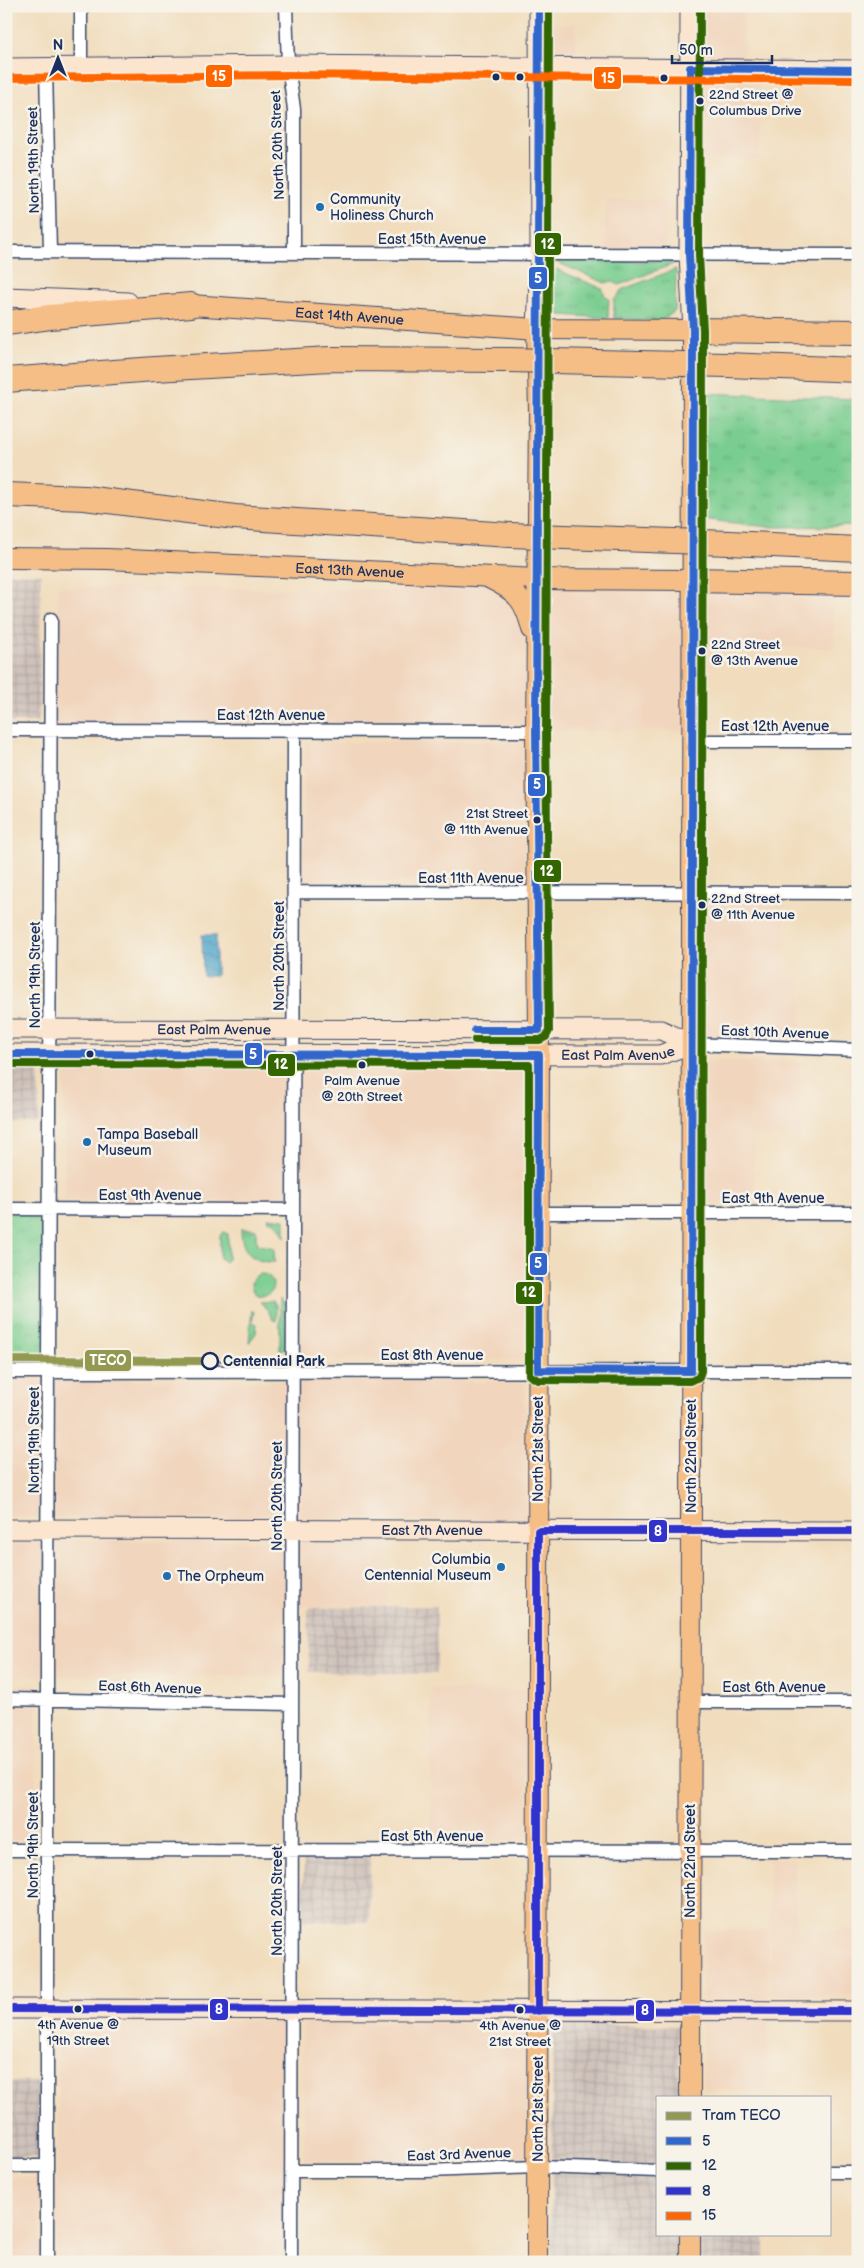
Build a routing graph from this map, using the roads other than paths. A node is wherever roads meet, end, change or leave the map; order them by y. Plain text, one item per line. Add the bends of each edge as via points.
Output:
1 (81, 6) edge
2 (286, 6) edge
3 (539, 6) edge
4 (690, 6) edge
5 (288, 65) junction
6 (6, 68) edge
7 (46, 68) junction
8 (82, 68) junction
9 (539, 68) junction
10 (690, 68) junction
11 (858, 70) edge
12 (6, 252) edge
13 (50, 252) junction
14 (294, 253) junction
15 (540, 255) junction
16 (688, 255) junction
17 (858, 255) edge
18 (6, 296) edge
19 (191, 305) junction
20 (6, 323) edge
21 (537, 329) junction
22 (693, 330) junction
23 (858, 332) edge
24 (858, 370) edge
25 (6, 380) edge
26 (6, 495) edge
27 (858, 542) edge
28 (781, 545) junction
29 (858, 549) edge
30 (6, 558) edge
31 (485, 577) junction
32 (537, 579) junction
33 (692, 580) junction
34 (858, 583) edge
35 (51, 619) dead end
36 (537, 646) junction
37 (6, 730) edge
38 (50, 730) junction
39 (294, 730) junction
40 (536, 731) junction
41 (692, 741) junction
42 (858, 741) edge
43 (294, 892) junction
44 (536, 893) junction
45 (692, 893) junction
46 (858, 893) edge
47 (6, 1029) edge
48 (50, 1029) junction
49 (294, 1029) junction
50 (539, 1030) junction
51 (691, 1044) junction
52 (858, 1050) edge
53 (6, 1054) edge
54 (50, 1054) junction
55 (293, 1054) junction
56 (539, 1055) junction
57 (6, 1209) edge
58 (50, 1209) junction
59 (293, 1210) junction
60 (538, 1213) junction
61 (691, 1213) junction
62 (858, 1213) edge
63 (538, 1370) junction
64 (293, 1371) junction
65 (691, 1371) junction
66 (858, 1371) edge
67 (6, 1372) edge
68 (49, 1372) junction
69 (6, 1529) edge
70 (49, 1529) junction
71 (292, 1530) junction
72 (538, 1530) junction
73 (690, 1531) junction
74 (858, 1531) edge
75 (48, 1698) junction
76 (6, 1699) edge
77 (690, 1702) junction
78 (858, 1702) edge
79 (292, 1704) junction
80 (6, 1850) edge
81 (48, 1850) junction
82 (292, 1850) junction
83 (537, 1851) junction
84 (690, 1851) junction
85 (858, 1852) edge
86 (6, 2009) edge
87 (48, 2010) junction
88 (291, 2010) junction
89 (690, 2010) junction
90 (538, 2011) junction
91 (858, 2011) edge
92 (690, 2096) edge
93 (6, 2166) edge
94 (48, 2166) junction
95 (538, 2166) junction
96 (291, 2171) junction
97 (656, 2171) edge
98 (832, 2172) edge
99 (858, 2172) edge
100 (690, 2236) edge
101 (47, 2262) edge
102 (291, 2262) edge
103 (537, 2262) edge
104 (690, 2262) edge

1 - 8 street
2 - 5 street, North 20th Street
3 - 9 street, North 21st Street
4 - 10 street, North 22nd Street
5 - 8 street
5 - 9 street
5 - 14 street, North 20th Street via 294,109
6 - 7 street
7 - 8 street
7 - 13 street, North 19th Street
9 - 10 street
9 - 15 street, North 21st Street
10 - 11 street
10 - 16 street, North 22nd Street
12 - 13 street, East 15th Avenue
13 - 14 street, East 15th Avenue
14 - 15 street, East 15th Avenue
15 - 16 street, East 15th Avenue
15 - 21 street, North 21st Street
16 - 17 street, East 15th Avenue
16 - 22 street, North 22nd Street
18 - 19 street, East 14th Avenue
19 - 20 highway
19 - 21 main road, East 14th Avenue
21 - 22 main road, East 14th Avenue
21 - 32 main road, North 21st Street
22 - 23 highway
22 - 33 main road, North 22nd Street
24 - 25 highway, bridge via 509,360 330,359
26 - 28 highway, bridge via 86,498 235,517 510,535
27 - 28 highway
28 - 29 highway
30 - 31 main road, East 13th Avenue via 107,559
31 - 32 main road, East 13th Avenue
31 - 36 main road via 520,596
32 - 33 main road, East 13th Avenue
32 - 36 main road, North 21st Street
33 - 34 highway
33 - 41 main road, North 22nd Street
35 - 38 street, North 19th Street
36 - 40 main road, North 21st Street
37 - 38 street, East 12th Avenue
38 - 39 street, East 12th Avenue
38 - 48 street, North 19th Street
39 - 40 street, East 12th Avenue
39 - 43 street, North 20th Street
40 - 44 main road, North 21st Street
41 - 42 street, East 12th Avenue
41 - 45 main road, North 22nd Street
43 - 44 street, East 11th Avenue
43 - 49 street, North 20th Street
44 - 45 street, East 11th Avenue
44 - 50 main road, North 21st Street
45 - 46 street, East 11th Avenue
45 - 51 main road, North 22nd Street
47 - 48 street, East Palm Avenue
48 - 49 street, East Palm Avenue
48 - 54 street, North 19th Street
49 - 50 street, East Palm Avenue
49 - 55 street, North 20th Street
50 - 51 street, East Palm Avenue via 662,1030
50 - 56 main road, North 21st Street
51 - 52 street, East 10th Avenue
51 - 56 street, East Palm Avenue via 660,1055
51 - 61 main road, North 22nd Street
53 - 54 street, East Palm Avenue
54 - 55 street, East Palm Avenue
54 - 58 street, North 19th Street
55 - 56 street, East Palm Avenue
55 - 59 street, North 20th Street
56 - 60 main road, North 21st Street
57 - 58 street, East 9th Avenue
58 - 59 street, East 9th Avenue
58 - 68 street, North 19th Street
59 - 64 street, North 20th Street
60 - 61 street, East 9th Avenue
60 - 63 main road, North 21st Street
61 - 62 street, East 9th Avenue
61 - 65 main road, North 22nd Street
63 - 64 street, East 8th Avenue
63 - 65 street, East 8th Avenue
63 - 72 main road, North 21st Street
64 - 68 street, East 8th Avenue
64 - 71 street, North 20th Street
65 - 66 street, East 8th Avenue
65 - 73 main road, North 22nd Street
67 - 68 street, East 8th Avenue
68 - 70 street, North 19th Street
69 - 70 street, East 7th Avenue
70 - 71 street, East 7th Avenue
70 - 75 street, North 19th Street
71 - 72 street, East 7th Avenue
71 - 79 street, North 20th Street
72 - 73 street, East 7th Avenue
72 - 83 main road, North 21st Street
73 - 74 street, East 7th Avenue
73 - 77 main road, North 22nd Street
75 - 76 street, East 6th Avenue
75 - 79 street, East 6th Avenue
75 - 81 street, North 19th Street
77 - 78 street, East 6th Avenue
77 - 84 main road, North 22nd Street
79 - 82 street, North 20th Street
80 - 81 street, East 5th Avenue
81 - 82 street, East 5th Avenue
81 - 87 street, North 19th Street
82 - 83 street, East 5th Avenue
82 - 88 street, North 20th Street
83 - 84 street, East 5th Avenue
83 - 90 main road, North 21st Street
84 - 85 street, East 5th Avenue
84 - 89 main road, North 22nd Street
86 - 87 street
87 - 88 street
87 - 94 street, North 19th Street
88 - 90 street
88 - 96 street, North 20th Street
89 - 90 street
89 - 91 street
89 - 92 main road, North 22nd Street
90 - 95 main road, North 21st Street
93 - 94 street
94 - 101 street, North 19th Street
95 - 96 street, East 3rd Avenue via 426,2171
95 - 97 street, East 3rd Avenue
95 - 103 main road, North 21st Street
96 - 102 street, North 20th Street
98 - 99 street
100 - 104 main road

